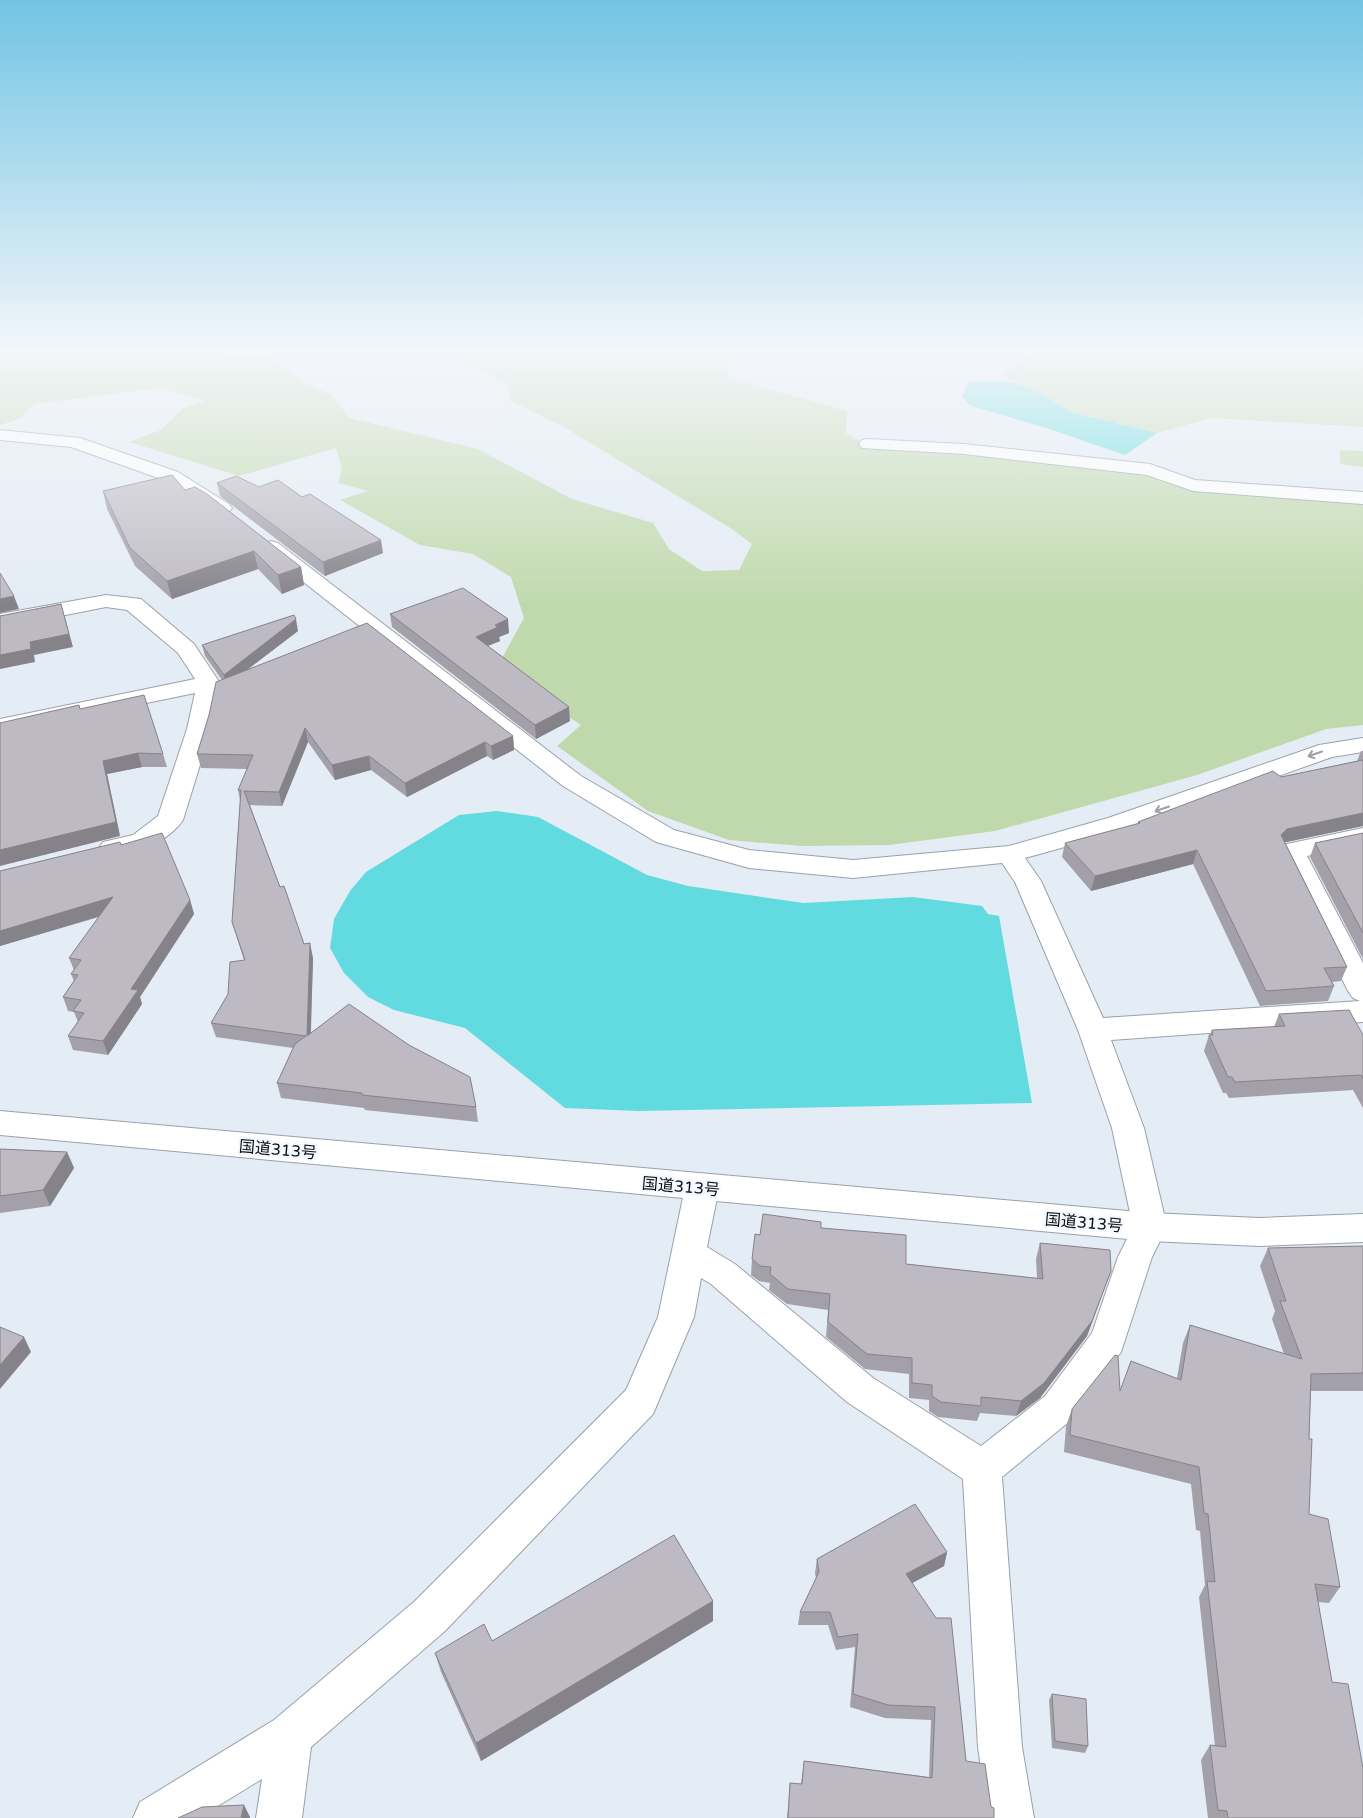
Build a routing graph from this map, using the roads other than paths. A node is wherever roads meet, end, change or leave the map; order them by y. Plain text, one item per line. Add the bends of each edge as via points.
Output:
1 (9, 436) edge
2 (868, 444) dead end
3 (1363, 498) edge
4 (0, 621) edge
5 (209, 683) junction
6 (0, 726) edge
7 (1363, 745) edge
8 (1363, 836) edge
9 (95, 852) edge
10 (1009, 854) junction
11 (1363, 991) edge
12 (1363, 1011) edge
13 (1093, 1030) junction
14 (0, 1123) edge
15 (702, 1188) junction
16 (1150, 1227) junction
17 (1363, 1228) edge
18 (688, 1253) junction
19 (982, 1469) junction
20 (290, 1736) junction
21 (156, 1818) edge
22 (279, 1818) edge
23 (1011, 1818) edge

1 - 10 main road via 74,442 171,476 243,525 572,781 664,836 749,859 853,869
2 - 3 main road via 964,449 1150,470 1193,485
4 - 5 main road via 106,601 133,604 186,649
5 - 6 main road
5 - 9 main road via 200,729 170,820 142,841
7 -> 10 main road via 1328,750 1117,824
8 - 11 main road via 1291,851
10 - 13 main road via 1028,881
12 - 13 main road
13 - 16 main road via 1128,1128
14 - 15 main road, 国道313号
15 - 16 main road, 国道313号
15 - 18 main road
16 - 17 main road, 国道313号 via 1259,1232
16 - 19 main road via 1135,1257 1108,1341 1058,1408
18 - 19 main road via 723,1274 860,1390
18 - 20 main road via 676,1317 640,1402 430,1616
19 - 23 main road via 1000,1747
20 - 21 main road
20 - 22 main road

